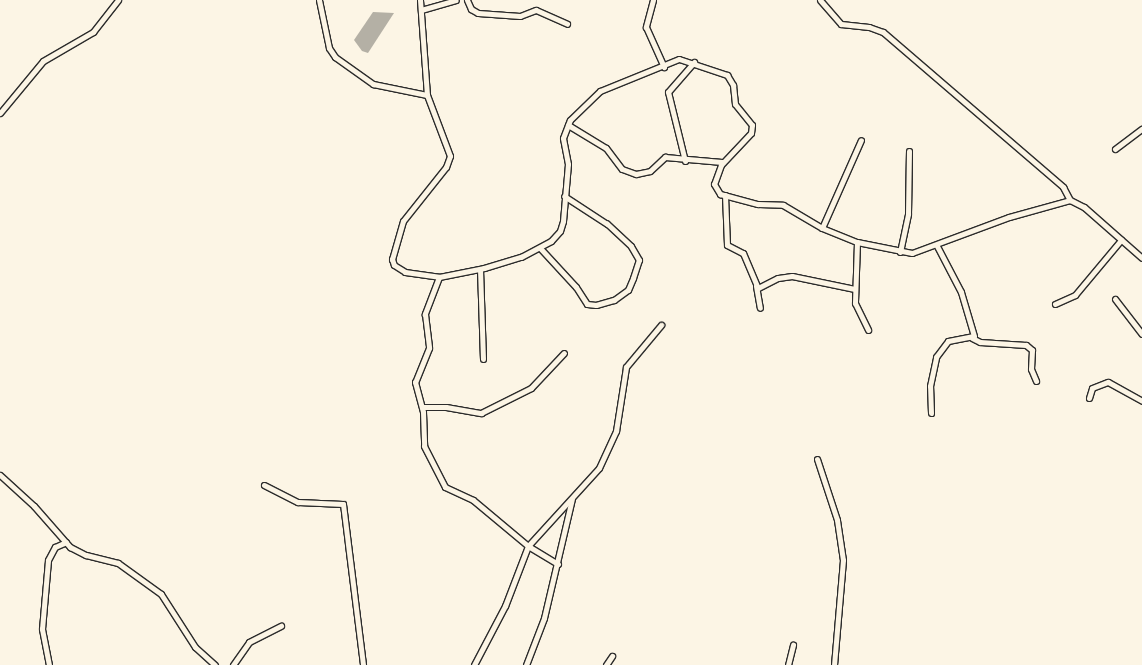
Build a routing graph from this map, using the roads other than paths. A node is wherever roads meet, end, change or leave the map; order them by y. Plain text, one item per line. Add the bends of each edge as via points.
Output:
1 (118, 0) edge
2 (319, 0) edge
3 (420, 0) edge
4 (456, 0) edge
5 (467, 0) edge
6 (652, 0) edge
7 (820, 0) edge
8 (421, 10) junction
9 (568, 24) dead end
10 (694, 62) junction
11 (664, 67) junction
12 (427, 95) junction
13 (0, 113) edge
14 (568, 125) junction
15 (1142, 129) edge
16 (861, 140) dead end
17 (1114, 149) dead end
18 (908, 151) dead end
19 (685, 160) junction
20 (722, 162) junction
21 (725, 195) junction
22 (564, 196) junction
23 (1070, 200) junction
24 (822, 228) junction
25 (1121, 240) junction
26 (857, 242) junction
27 (937, 246) junction
28 (540, 248) junction
29 (900, 252) junction
30 (1141, 255) edge
31 (480, 269) junction
32 (439, 276) junction
33 (756, 286) junction
34 (855, 289) junction
35 (1115, 299) dead end
36 (1055, 304) dead end
37 (760, 308) dead end
38 (661, 325) dead end
39 (868, 330) dead end
40 (1142, 334) edge
41 (972, 338) junction
42 (564, 353) dead end
43 (483, 359) dead end
44 (1036, 381) dead end
45 (1089, 398) dead end
46 (1142, 400) edge
47 (422, 407) junction
48 (932, 413) dead end
49 (817, 459) dead end
50 (0, 475) edge
51 (264, 485) dead end
52 (572, 498) junction
53 (66, 542) junction
54 (528, 546) junction
55 (558, 564) junction
56 (281, 626) dead end
57 (793, 645) dead end
58 (612, 656) dead end
59 (49, 665) edge
60 (215, 665) edge
61 (233, 665) edge
62 (363, 665) edge
63 (474, 665) edge
64 (526, 665) edge
65 (606, 665) edge
66 (788, 665) edge
67 (834, 665) edge

1 - 13 street via 93,32 39,65
2 - 12 street via 328,44 335,57 372,84
3 - 8 street
4 - 8 street
5 - 9 street via 471,9 478,13 520,16 536,10
6 - 11 street via 646,27
7 - 23 street via 841,24 883,32 1063,187
8 - 12 street
10 - 11 street via 674,60
10 - 19 street via 668,92
10 - 20 street via 727,75 733,85 735,104 752,125 752,133
11 - 14 street via 600,92 576,112
12 - 32 street via 450,152 449,161 403,221 392,259 394,265 405,272
14 - 19 street via 606,148 628,172 641,174 650,171 665,157
14 - 22 street via 563,138 568,172
15 - 17 street
16 - 24 street
18 - 29 street via 908,214
19 - 20 street
20 - 21 street via 714,184 716,192
21 - 24 street via 758,204 782,205
21 - 33 street via 728,245 743,253
22 - 28 street via 563,226 557,236
22 - 28 street via 608,224 630,246 639,260 628,290 614,300 587,304 576,287
23 - 25 street via 1084,207
23 - 27 street via 1009,217
24 - 26 street
25 - 30 street
25 - 36 street via 1075,295
26 - 29 street
26 - 34 street
27 - 29 street via 912,254
27 - 41 street via 961,292 973,331
28 - 31 street
31 - 32 street
31 - 43 street
32 - 47 street via 425,314 429,348 416,376
33 - 34 street via 762,287 778,278 792,276
33 - 37 street
34 - 39 street via 855,303
35 - 40 street
38 - 52 street via 626,367 612,442 599,468
41 - 44 street via 980,342 1026,345 1032,350
41 - 48 street via 948,341 936,357 930,386
42 - 47 street via 531,388 481,413
45 - 46 street via 1092,388 1108,382
47 - 54 street via 422,437 440,482 473,500
49 - 67 street via 838,520 843,560
50 - 53 street
51 - 62 street via 298,502 342,504
52 - 54 street
52 - 55 street
53 - 59 street via 55,548 48,560 42,639
53 - 60 street via 75,551 118,563 161,594 195,647
54 - 55 street
54 - 63 street via 505,606
55 - 64 street via 544,618
56 - 61 street via 249,642
57 - 66 street
58 - 65 street

